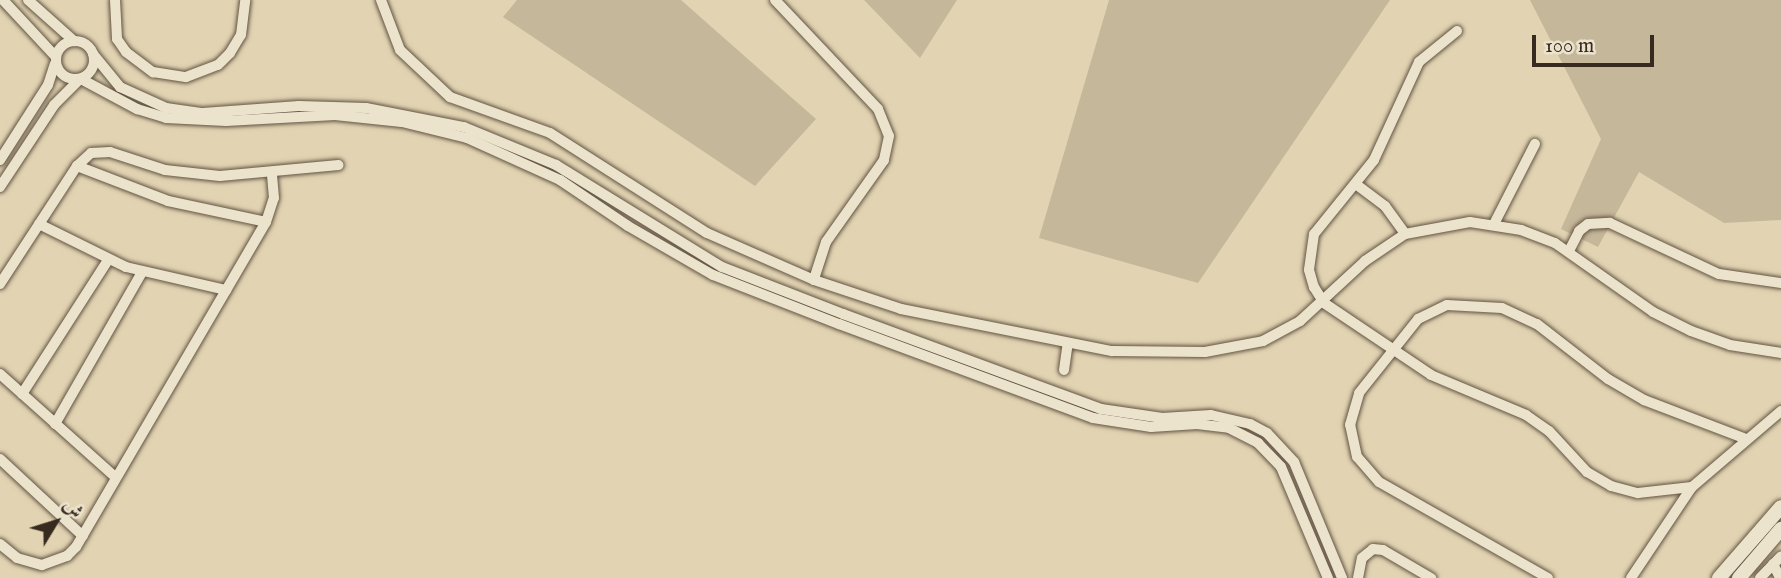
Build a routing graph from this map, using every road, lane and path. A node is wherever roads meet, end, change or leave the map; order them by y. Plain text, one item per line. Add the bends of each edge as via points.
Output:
1 (3, 0) edge
2 (116, 0) edge
3 (245, 0) edge
4 (381, 0) edge
5 (775, 0) edge
6 (30, 1) edge
7 (23, 20) junction
8 (1457, 31) dead end
9 (74, 41) junction
10 (93, 54) junction
11 (56, 60) junction
12 (80, 79) junction
13 (1535, 144) dead end
14 (1, 159) edge
15 (15, 165) junction
16 (338, 165) dead end
17 (77, 166) junction
18 (272, 173) junction
19 (1357, 185) junction
20 (0, 187) edge
21 (266, 222) junction
22 (40, 224) junction
23 (1494, 224) junction
24 (1405, 234) junction
25 (1569, 250) junction
26 (108, 260) junction
27 (142, 272) junction
28 (814, 280) junction
29 (1781, 283) edge
30 (0, 284) edge
31 (226, 289) junction
32 (1324, 303) junction
33 (841, 319) junction
34 (1069, 343) junction
35 (1392, 350) junction
36 (1781, 353) edge
37 (1064, 370) dead end
38 (0, 374) edge
39 (22, 394) junction
40 (1781, 411) edge
41 (55, 424) junction
42 (1746, 439) junction
43 (0, 458) edge
44 (115, 477) junction
45 (1692, 487) junction
46 (1781, 507) edge
47 (1781, 529) edge
48 (83, 536) junction
49 (0, 544) edge
50 (1781, 556) edge
51 (1773, 564) junction
52 (1328, 578) edge
53 (1342, 578) edge
54 (1358, 578) edge
55 (1431, 578) edge
56 (1548, 578) edge
57 (1631, 578) edge
58 (1719, 578) edge
59 (1739, 578) edge
60 (1760, 578) edge
61 (1780, 578) edge

1 - 7 street
2 - 3 street via 117,39 126,52 153,72 186,77 218,65 230,53 241,35
4 - 28 street via 400,50 414,68 450,97 550,133 707,233
5 - 28 street via 878,109 889,136 884,160 826,242
6 - 7 street via 32,18
6 - 9 street
7 - 11 street
8 - 19 street via 1419,62 1388,134
9 - 10 street
9 - 11 street via 66,43
10 - 12 street via 91,72
10 - 33 street via 120,87 166,108 203,113 366,107 432,118 485,134 556,165 674,242 722,267
11 - 12 street via 66,78
11 - 14 street via 48,85
12 - 15 street via 54,105
12 - 33 street via 137,109 166,118 226,121 346,116 402,122 467,138 560,180 712,275
13 - 23 street
14 - 15 street
15 - 20 street
16 - 18 street
17 - 18 street via 100,151 194,175
17 - 21 street via 168,201
17 - 22 street
18 - 21 street via 274,198
19 - 24 street via 1385,206
19 - 32 street via 1323,218 1314,234 1309,270
21 - 31 street
22 - 26 street
22 - 30 street
23 - 24 street via 1435,226
23 - 25 street
24 - 32 street via 1365,261
25 - 29 street via 1579,231 1610,222 1709,270
25 - 36 street via 1654,312 1691,331 1730,345
26 - 27 street
26 - 39 street
27 - 31 street
27 - 41 street
28 - 34 street via 901,309
31 - 44 street
32 - 34 street via 1263,341 1205,352 1154,355
32 - 35 street
33 - 52 street via 1093,418 1151,427 1213,425 1245,435 1281,467
33 - 53 street via 1101,410 1161,418 1212,415 1250,424 1267,433 1294,462
34 - 37 street
35 - 42 street via 1432,310 1464,303 1502,308 1537,324 1608,379 1644,400
35 - 45 street via 1442,381 1526,415 1549,431 1587,472 1611,485 1638,493
35 - 56 street via 1352,408 1351,441 1362,464 1379,482
38 - 39 street
39 - 41 street
40 - 42 street
41 - 44 street
42 - 45 street
43 - 48 street
44 - 48 street
45 - 57 street
46 - 58 main road
47 - 59 main road
48 - 49 street via 67,556 42,565 17,558
50 - 51 street
51 - 60 street
51 - 61 street
54 - 55 street via 1359,564 1373,550 1383,550

